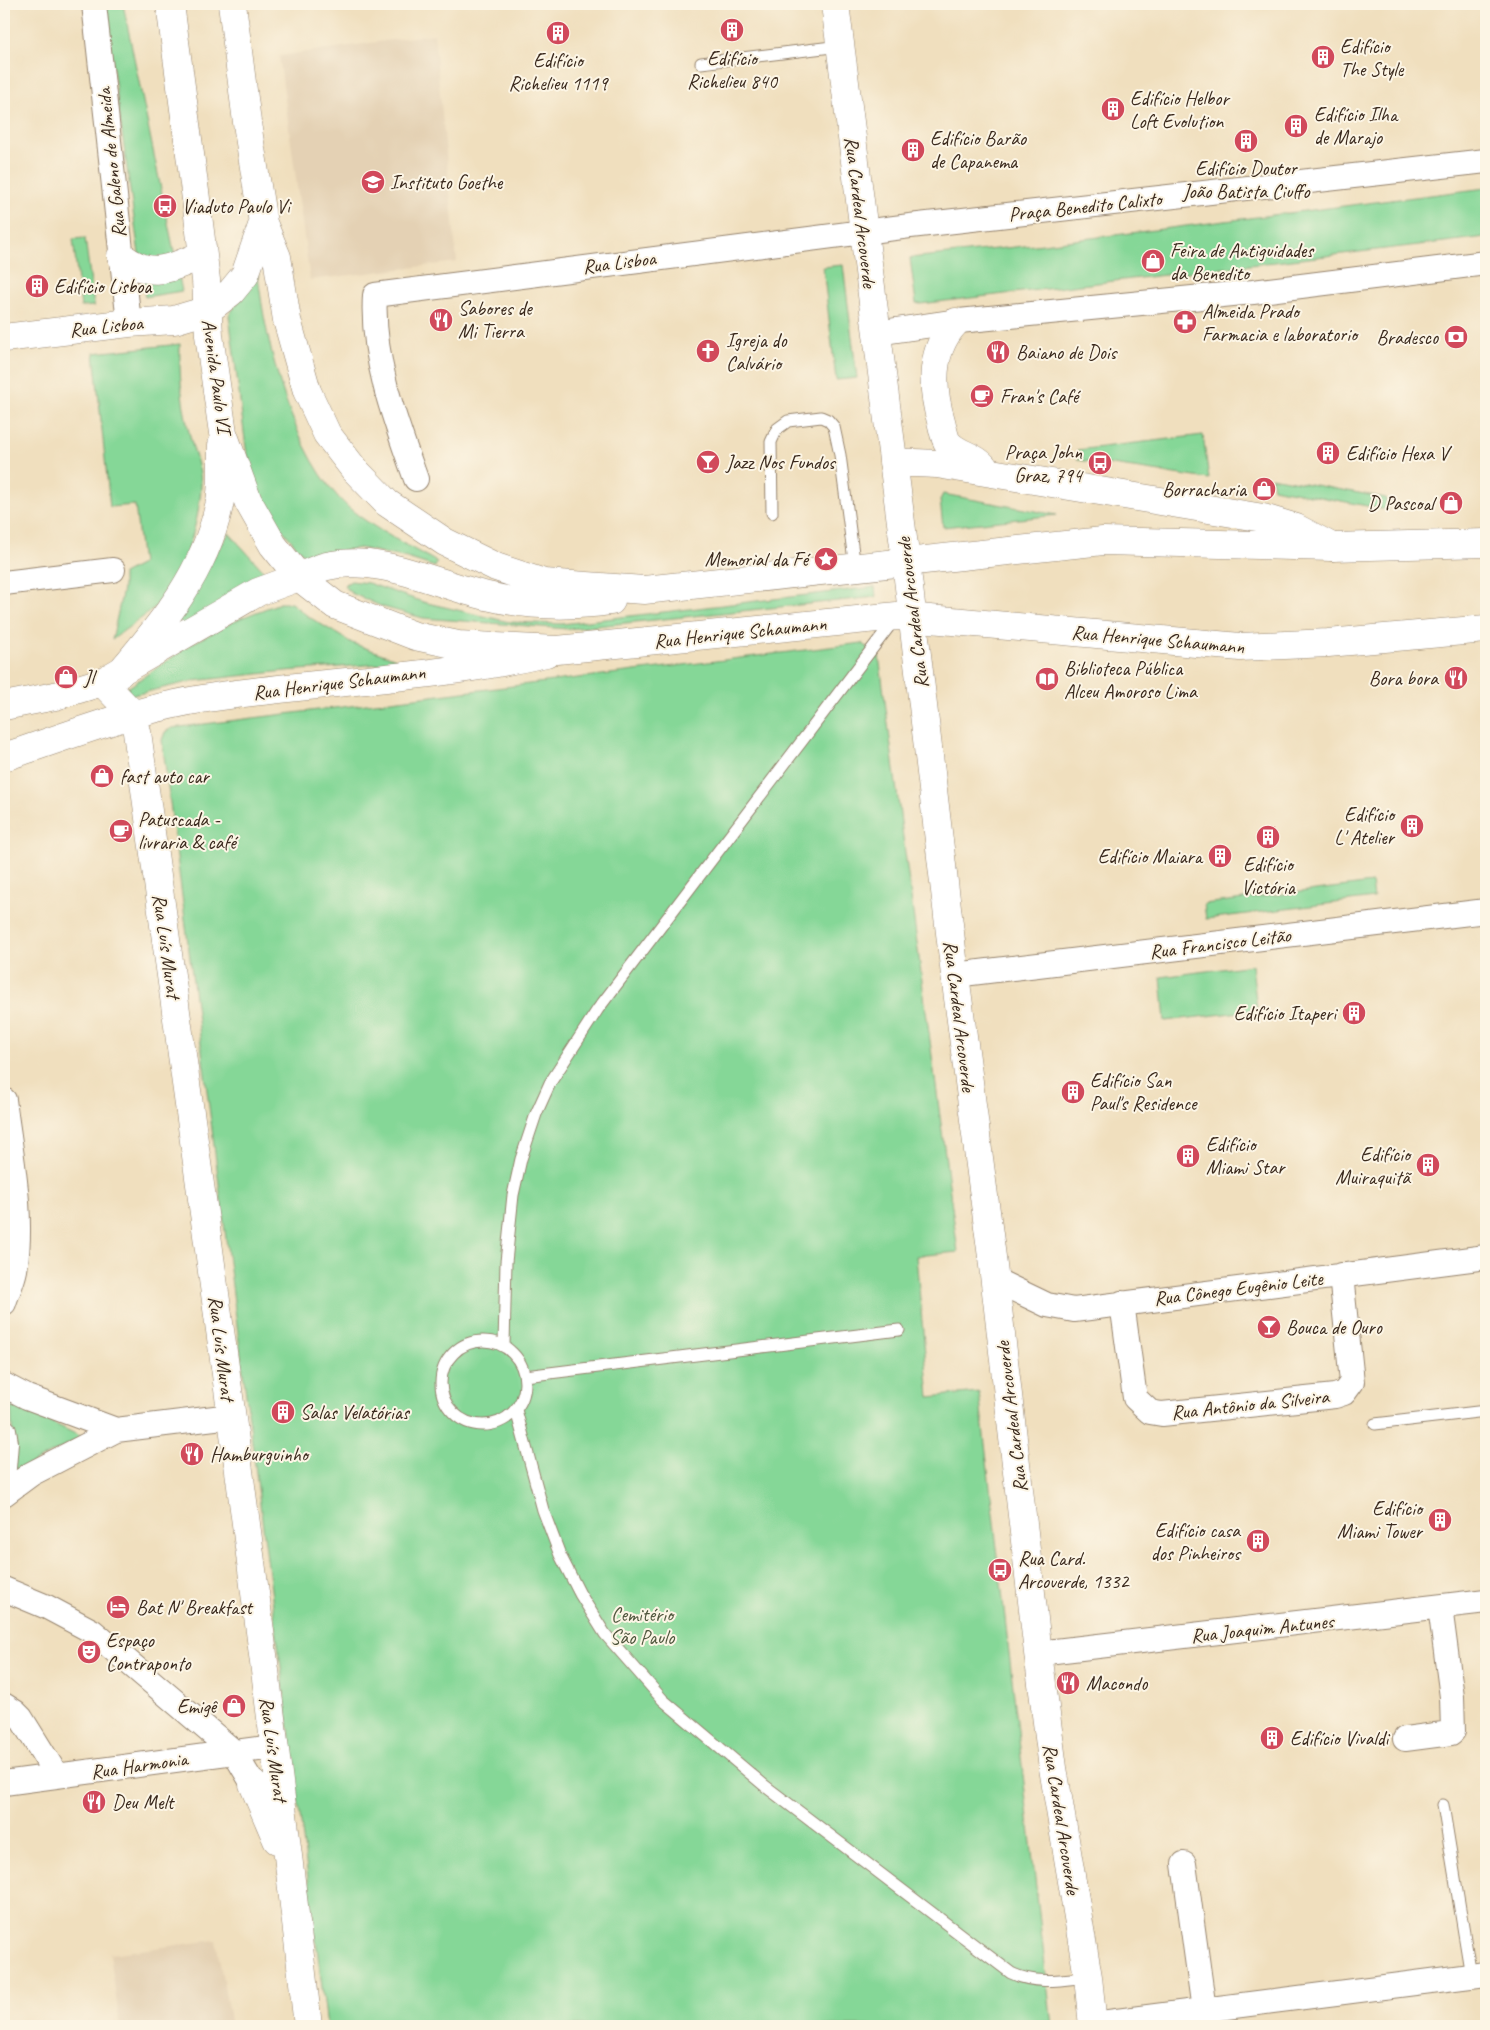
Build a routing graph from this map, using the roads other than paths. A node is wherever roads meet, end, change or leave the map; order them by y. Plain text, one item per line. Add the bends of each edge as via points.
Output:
1 (94, 4) edge
2 (170, 4) edge
3 (232, 4) edge
4 (835, 4) edge
5 (840, 46) junction
6 (701, 63) dead end
7 (1486, 161) edge
8 (264, 223) junction
9 (863, 232) junction
10 (202, 255) junction
11 (121, 256) junction
12 (1486, 263) edge
13 (208, 310) junction
14 (956, 322) junction
15 (129, 323) junction
16 (876, 333) junction
17 (4, 338) edge
18 (223, 433) junction
19 (894, 462) junction
20 (990, 472) junction
21 (416, 479) dead end
22 (772, 513) dead end
23 (1486, 543) edge
24 (1332, 547) junction
25 (906, 562) junction
26 (855, 568) junction
27 (113, 570) dead end
28 (299, 577) junction
29 (4, 582) edge
30 (644, 590) junction
31 (905, 616) junction
32 (1486, 629) edge
33 (557, 650) junction
34 (110, 678) junction
35 (4, 706) edge
36 (133, 714) junction
37 (4, 757) edge
38 (1486, 912) edge
39 (955, 975) junction
40 (4, 1100) edge
41 (1486, 1257) edge
42 (1340, 1275) junction
43 (995, 1280) junction
44 (1122, 1302) junction
45 (4, 1303) edge
46 (899, 1330) dead end
47 (504, 1345) junction
48 (525, 1376) junction
49 (4, 1385) edge
50 (516, 1410) junction
51 (1486, 1411) edge
52 (231, 1416) junction
53 (1375, 1424) dead end
54 (116, 1430) junction
55 (4, 1432) edge
56 (4, 1468) edge
57 (4, 1494) edge
58 (4, 1589) edge
59 (1486, 1601) edge
60 (1440, 1607) junction
61 (1038, 1652) junction
62 (4, 1705) edge
63 (1405, 1739) dead end
64 (273, 1747) junction
65 (234, 1752) junction
66 (56, 1776) junction
67 (4, 1783) edge
68 (253, 1784) junction
69 (279, 1790) junction
70 (1443, 1805) dead end
71 (1184, 1864) dead end
72 (291, 1872) junction
73 (1478, 1976) edge
74 (1088, 1977) junction
75 (1204, 2010) junction
76 (1093, 2025) edge
77 (308, 2026) edge

1 - 11 street, Rua Galeno de Almeida
2 - 10 main road, Avenida Paulo VI
3 - 8 main road
4 - 5 main road, Rua Cardeal Arcoverde
5 - 6 lane
5 - 9 main road, Rua Cardeal Arcoverde
7 - 9 street, Praça Benedito Calixto
8 - 13 main road via 245,275 231,292
8 - 30 main road via 277,257 288,320 307,391 327,434 354,469 387,503 445,542 506,570 544,583
9 - 16 main road, Rua Cardeal Arcoverde
9 - 21 street, Rua Lisboa via 375,294 373,324 380,359 398,429
10 - 11 main road via 167,269 146,271
10 - 13 main road, Avenida Paulo VI
11 - 15 street, Rua Galeno de Almeida
12 - 14 street via 1253,292
13 - 15 main road, Rua Lisboa via 174,320
13 - 18 main road, Avenida Paulo VI
14 - 16 street
14 - 20 main road via 943,339 936,357 939,413 947,441 957,452 975,458
15 - 17 main road, Rua Lisboa
16 - 19 main road, Rua Cardeal Arcoverde
18 - 28 main road, Avenida Paulo VI via 248,501 273,545
18 - 34 main road via 220,504 208,544 191,581 158,626
19 - 20 main road
19 - 25 main road, Rua Cardeal Arcoverde
20 - 24 main road via 1263,518 1296,528
22 - 26 lane via 771,442 777,430 788,421 821,417 828,420 834,427 840,455
23 - 24 main road
24 - 25 main road via 1103,541
25 - 26 main road
25 - 31 main road, Rua Cardeal Arcoverde
26 - 30 main road
27 - 29 street
28 - 30 main road via 327,566 380,565 486,596 528,604 597,603
28 - 33 main road, Avenida Paulo VI via 335,605 414,636 458,645
28 - 34 main road via 258,592
31 - 32 main road, Rua Henrique Schaumann via 1240,648
31 - 33 main road, Rua Henrique Schaumann
31 - 39 main road, Rua Cardeal Arcoverde
31 - 47 lane via 869,649 598,1009 550,1083 536,1114 513,1194
33 - 36 main road, Rua Henrique Schaumann via 496,665 206,698
34 - 35 main road via 55,696
34 - 36 main road
36 - 37 main road, Rua Henrique Schaumann
36 - 52 main road, Rua Luís Murat
38 - 39 street, Rua Francisco Leitão
39 - 43 main road, Rua Cardeal Arcoverde
40 - 45 street via 18,1242 15,1272
41 - 42 street, Rua Cônego Eugênio Leite
42 - 44 street, Rua Cônego Eugênio Leite
42 - 44 street, Rua Antônio da Silveira via 1352,1382 1344,1393 1335,1396 1162,1414 1150,1412 1135,1398
43 - 44 street, Rua Cônego Eugênio Leite via 1061,1309
43 - 61 main road, Rua Cardeal Arcoverde
46 - 48 lane
47 - 48 lane via 522,1364
47 - 50 lane via 488,1340 458,1348 447,1360 441,1375 441,1391 447,1406 458,1418 472,1424 488,1425 504,1420
48 - 50 lane via 525,1388
49 - 54 street via 27,1397
50 - 74 lane via 538,1492 560,1555 605,1634 663,1700 765,1786 1011,1973 1037,1982
51 - 53 lane
52 - 54 street
52 - 64 main road, Rua Luís Murat
54 - 57 street via 31,1474
55 - 56 street
58 - 65 street via 92,1631
59 - 60 street, Rua Joaquim Antunes
60 - 61 street, Rua Joaquim Antunes
60 - 63 street via 1452,1697 1453,1731
61 - 74 main road, Rua Cardeal Arcoverde via 1053,1768
62 - 66 street via 21,1718
64 - 65 street, Rua Harmonia
64 - 69 main road, Rua Luís Murat
65 - 66 street, Rua Harmonia
65 - 68 street
66 - 67 street, Rua Harmonia
68 - 69 street via 259,1788
68 - 72 main road
69 - 72 main road, Rua Luís Murat
70 - 73 lane
71 - 75 street
72 - 77 main road, Rua Luís Murat
73 - 75 street
74 - 76 main road, Rua Cardeal Arcoverde
75 - 76 street

